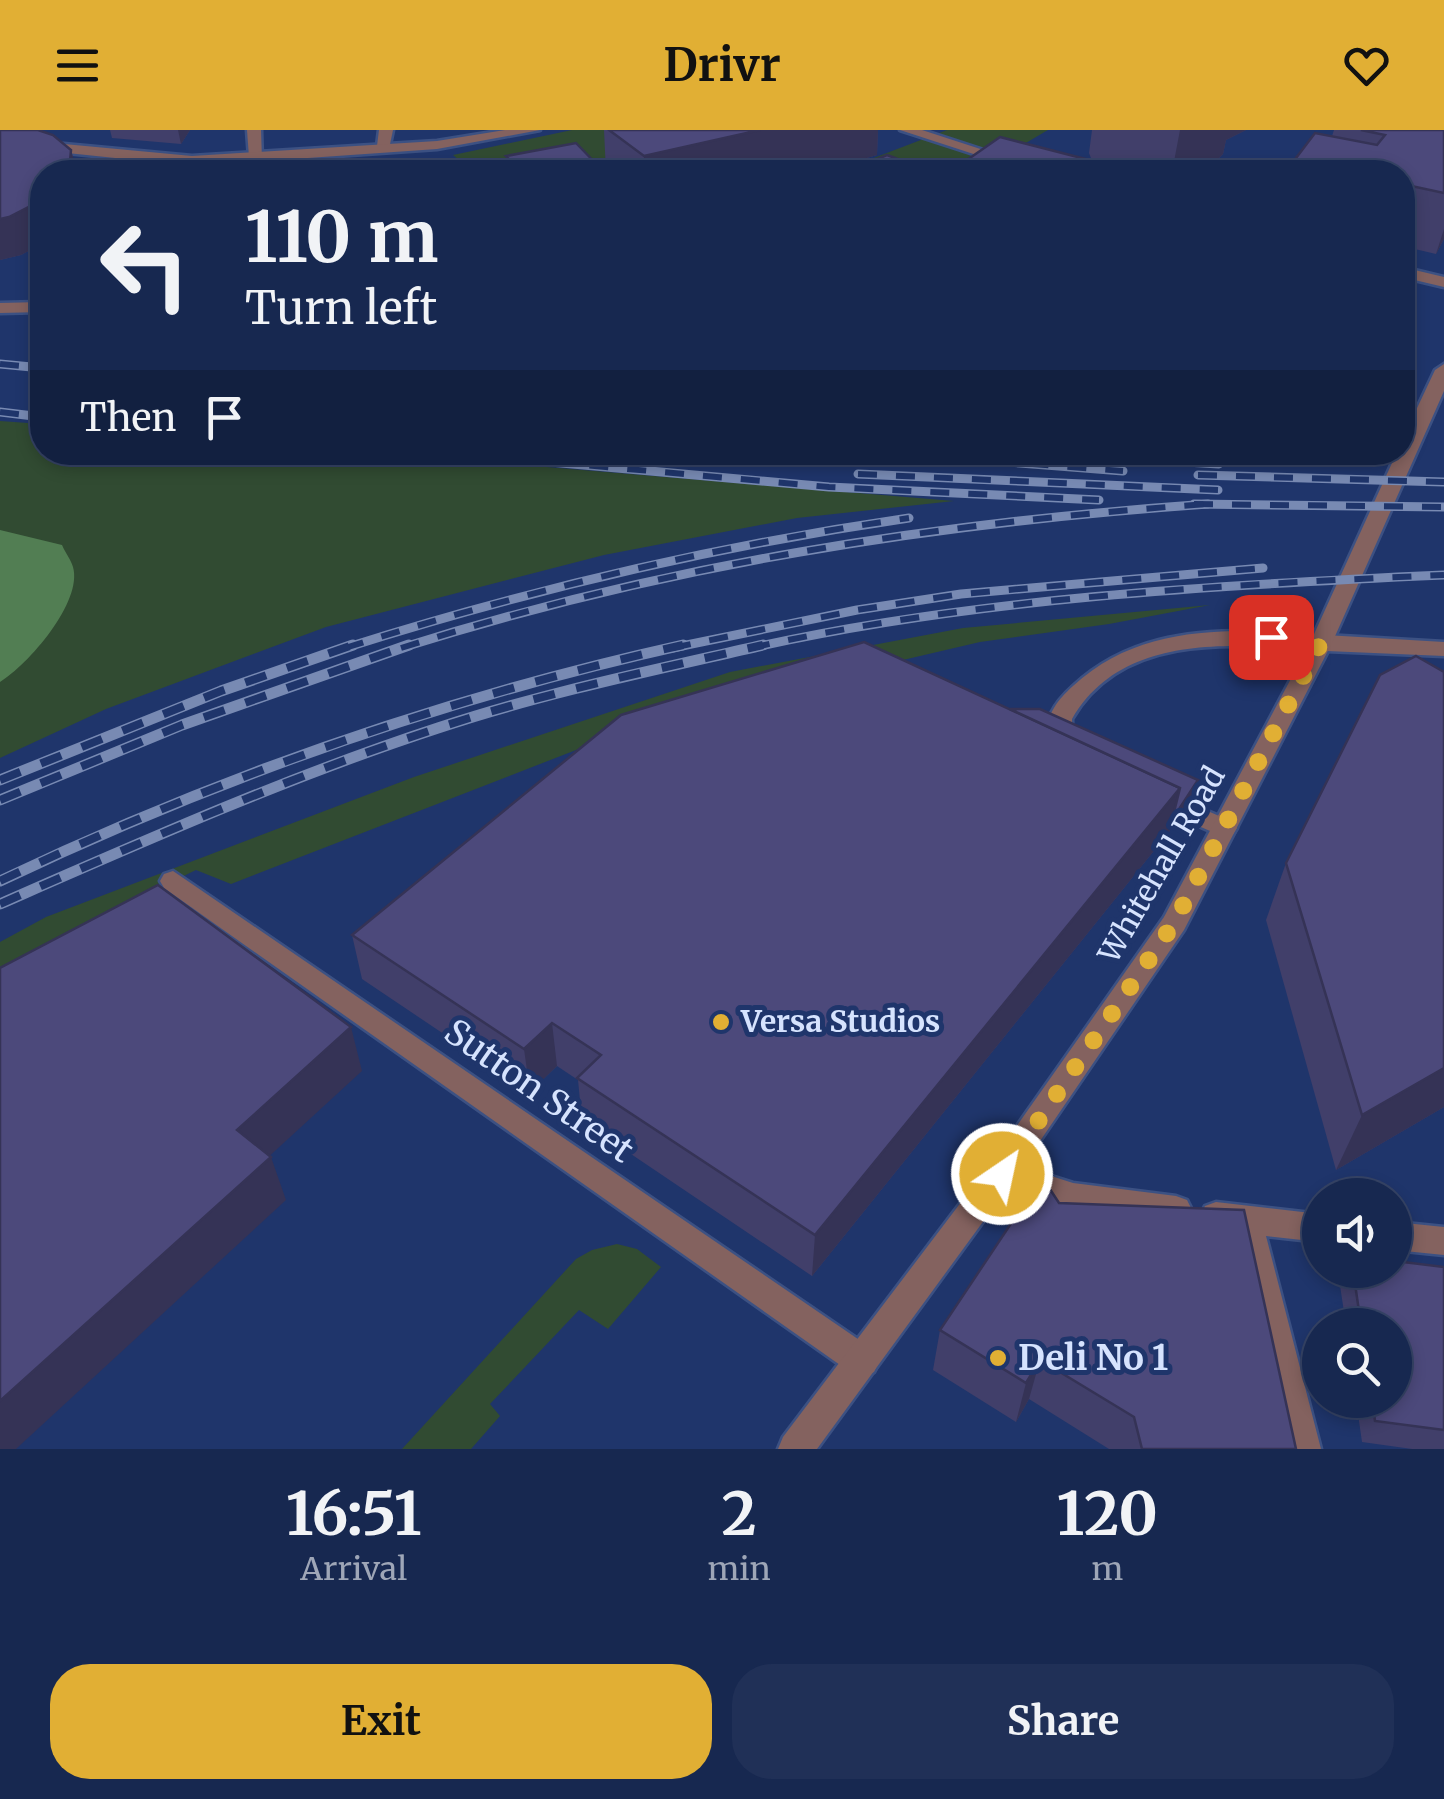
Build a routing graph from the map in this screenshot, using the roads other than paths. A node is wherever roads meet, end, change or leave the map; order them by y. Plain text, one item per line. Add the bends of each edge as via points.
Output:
1 (254, 130) edge
2 (906, 130) edge
3 (527, 131) edge
4 (385, 138) edge
5 (0, 142) edge
6 (257, 157) junction
7 (138, 160) edge
8 (237, 160) edge
9 (1003, 160) edge
10 (1415, 275) edge
11 (1444, 282) edge
12 (30, 307) edge
13 (0, 308) edge
14 (1444, 370) edge
15 (1415, 434) edge
16 (1401, 465) edge
17 (1321, 642) junction
18 (1444, 649) edge
19 (1080, 762) edge
20 (1132, 786) edge
21 (1224, 828) junction
22 (173, 882) dead end
23 (1002, 1174) junction
24 (1246, 1220) junction
25 (1302, 1226) edge
26 (1412, 1238) edge
27 (1444, 1242) edge
28 (862, 1361) junction
29 (796, 1449) edge
30 (1303, 1449) edge

1 - 6 street
2 - 9 street
3 - 4 street via 437,145
4 - 6 street
5 - 7 street
6 - 8 street
10 - 11 street
12 - 13 street
14 - 15 street, Whitehall Road
16 - 17 street, Whitehall Road
17 - 18 street
17 - 19 street via 1232,634 1118,660 1058,716 1063,754
17 - 21 street, Whitehall Road
20 - 21 street
21 - 23 street, Whitehall Road via 1166,935
22 - 28 street, Sutton Street
23 - 24 street via 1073,1197
23 - 28 street, Whitehall Road
24 - 25 street
24 - 30 street
26 - 27 street
28 - 29 street, Whitehall Road

